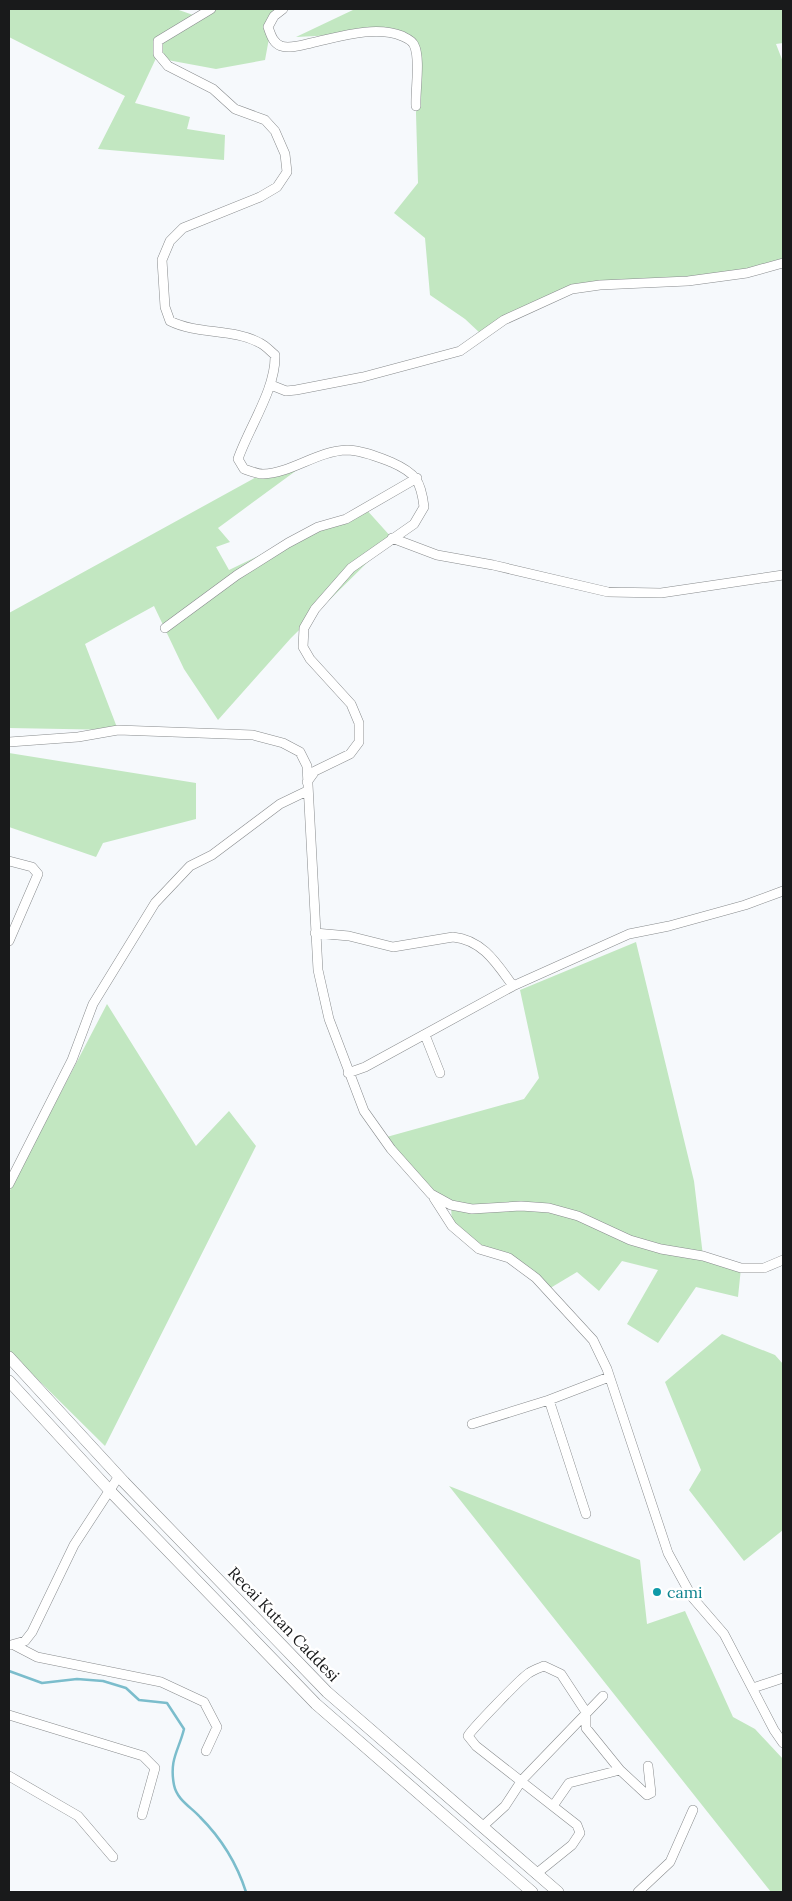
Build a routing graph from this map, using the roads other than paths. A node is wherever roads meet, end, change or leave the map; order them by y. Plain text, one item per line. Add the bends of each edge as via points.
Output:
1 (211, 9) edge
2 (283, 9) edge
3 (416, 106) dead end
4 (783, 263) edge
5 (271, 385) junction
6 (418, 478) junction
7 (392, 538) junction
8 (783, 576) edge
9 (165, 628) dead end
10 (9, 742) edge
11 (300, 752) junction
12 (323, 767) junction
13 (306, 786) junction
14 (9, 861) edge
15 (783, 891) edge
16 (315, 934) junction
17 (9, 941) edge
18 (513, 986) junction
19 (425, 1035) junction
20 (348, 1073) junction
21 (440, 1073) dead end
22 (9, 1184) edge
23 (431, 1194) junction
24 (783, 1260) edge
25 (9, 1357) edge
26 (609, 1377) junction
27 (9, 1381) edge
28 (549, 1400) junction
29 (472, 1424) dead end
30 (119, 1476) junction
31 (109, 1490) junction
32 (586, 1514) dead end
33 (11, 1645) edge
34 (783, 1678) edge
35 (753, 1688) junction
36 (603, 1696) dead end
37 (586, 1712) junction
38 (9, 1715) edge
39 (783, 1743) edge
40 (206, 1752) dead end
41 (648, 1766) dead end
42 (620, 1770) junction
43 (9, 1776) edge
44 (522, 1780) junction
45 (553, 1806) junction
46 (693, 1810) dead end
47 (142, 1815) dead end
48 (482, 1827) junction
49 (113, 1857) dead end
50 (536, 1874) junction
51 (532, 1892) edge
52 (558, 1892) edge
53 (638, 1892) edge

1 - 5 street via 158,41 158,54 168,66 213,89 235,109 264,120 282,147 287,172 277,186 260,197 183,228 170,240 162,260 165,307 170,321 181,327 239,335 260,343 275,355 276,368
2 - 3 street via 268,27 272,38 282,46 376,32 393,32 409,40 414,44 417,59
4 - 5 street via 747,273 688,281 572,289 504,320 460,351 296,390 286,391
5 - 6 street via 246,434 238,458 244,469 262,474 280,471 324,454 348,450 403,467
6 - 7 street via 424,507 414,524
6 - 9 street via 346,520 318,527 288,543 237,574
7 - 8 street via 437,555 493,564 608,592 661,593
7 - 12 street via 351,568 315,609 304,628 303,647 310,660 351,704 359,723 359,742 350,754
10 - 11 street via 78,737 118,730 182,731 253,735 283,743
11 - 12 street via 311,763
11 - 13 street via 306,766
12 - 13 street via 315,771
13 - 16 street via 311,826
13 - 22 street via 212,855 190,866 155,903 93,1004 72,1060
14 - 17 street via 32,867 38,874
15 - 18 street via 745,905 629,934
16 - 18 street via 349,936 394,947 453,937 472,940 491,956
16 - 20 street via 318,970 329,1019
18 - 19 street
19 - 20 street via 365,1068
19 - 21 street
20 - 23 street via 369,1118 391,1150
23 - 24 street via 451,1205 472,1209 549,1208 578,1216 630,1240 741,1268 764,1268
23 - 26 street via 452,1226 479,1249 509,1258 536,1278 593,1340
25 - 30 main road, Recai Kutan Caddesi
26 - 28 street
26 - 35 street via 668,1553 692,1597 724,1634
27 - 31 main road, Recai Kutan Caddesi
28 - 29 street
28 - 32 street
30 - 31 street
30 - 48 main road, Recai Kutan Caddesi via 327,1692
31 - 33 street via 74,1545 32,1632 26,1640
31 - 51 main road, Recai Kutan Caddesi via 316,1704
33 - 40 street via 37,1657 161,1682 204,1702 217,1727
34 - 35 street
35 - 39 street
36 - 37 street
37 - 42 street via 586,1728
37 - 44 street
37 - 44 street via 561,1674 544,1666 528,1673 471,1729 468,1736 476,1746
38 - 47 street via 143,1756 155,1768
41 - 42 street via 652,1789 647,1795
42 - 45 street via 569,1783
43 - 49 street via 78,1816
44 - 45 street
44 - 48 street via 506,1806
45 - 50 street via 577,1825 580,1834 572,1845
46 - 53 street via 670,1862
48 - 50 main road, Recai Kutan Caddesi
50 - 52 main road, Recai Kutan Caddesi

